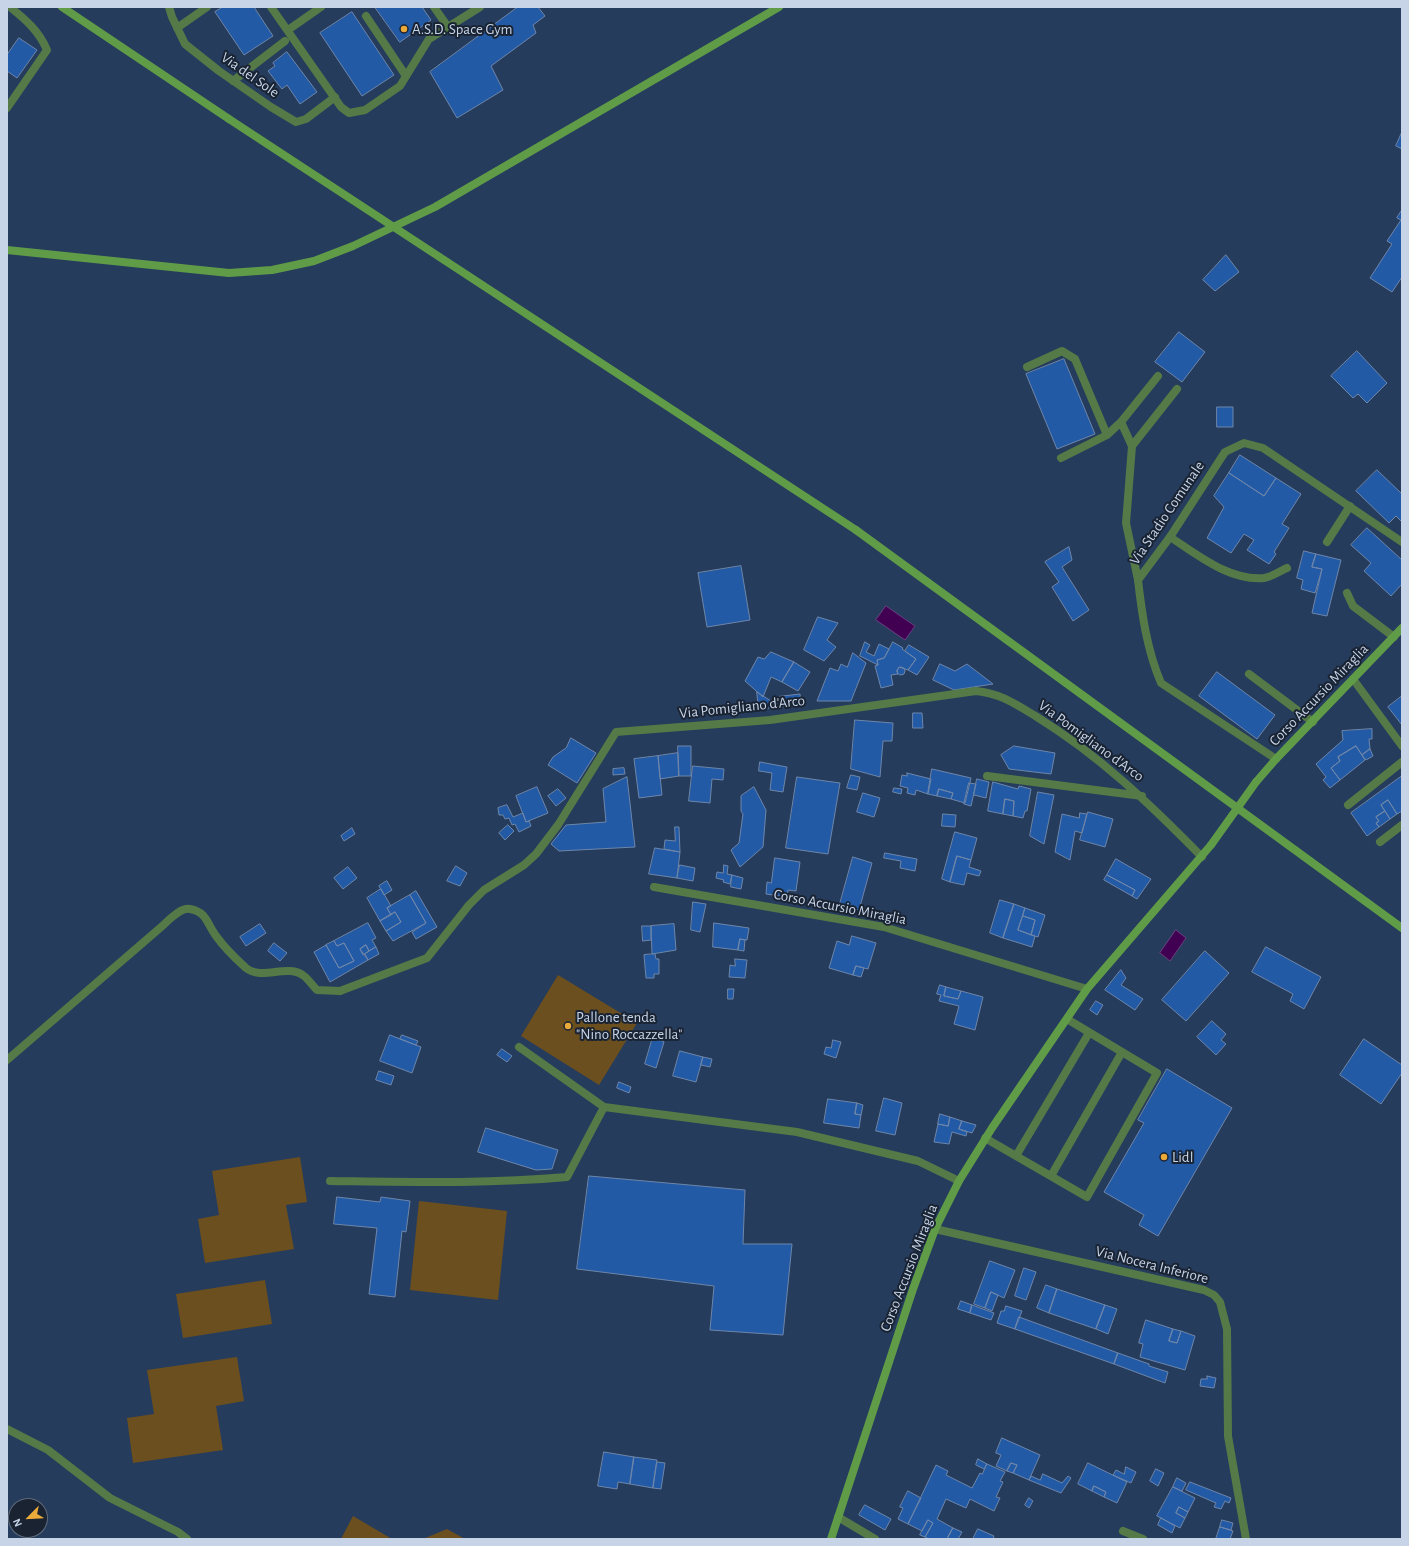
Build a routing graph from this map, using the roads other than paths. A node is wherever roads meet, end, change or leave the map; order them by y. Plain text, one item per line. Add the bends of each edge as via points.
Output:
1 (10, 7) edge
2 (62, 7) edge
3 (169, 7) edge
4 (208, 7) edge
5 (271, 7) edge
6 (321, 7) edge
7 (434, 7) edge
8 (480, 7) edge
9 (778, 7) edge
10 (366, 16) dead end
11 (448, 27) junction
12 (177, 28) junction
13 (288, 30) junction
14 (285, 42) dead end
15 (406, 76) junction
16 (233, 80) junction
17 (335, 97) junction
18 (7, 108) edge
19 (7, 250) edge
20 (1027, 367) dead end
21 (1158, 376) dead end
22 (1177, 389) dead end
23 (1121, 422) junction
24 (1107, 435) junction
25 (1132, 446) junction
26 (1061, 458) dead end
27 (1350, 506) junction
28 (1170, 537) junction
29 (1327, 542) dead end
30 (1402, 542) edge
31 (1287, 568) dead end
32 (1138, 580) junction
33 (1346, 593) dead end
34 (1402, 628) edge
35 (1394, 637) junction
36 (1249, 674) dead end
37 (1353, 680) junction
38 (1313, 722) junction
39 (1402, 746) edge
40 (1276, 759) junction
41 (1402, 762) edge
42 (987, 776) dead end
43 (1142, 796) junction
44 (1348, 805) dead end
45 (1402, 825) edge
46 (1380, 842) dead end
47 (1202, 857) junction
48 (654, 887) dead end
49 (1402, 928) edge
50 (1087, 989) junction
51 (1066, 1019) junction
52 (1089, 1033) junction
53 (519, 1047) dead end
54 (1122, 1052) junction
55 (7, 1060) edge
56 (604, 1107) junction
57 (985, 1138) junction
58 (1016, 1156) junction
59 (1050, 1176) junction
60 (330, 1181) dead end
61 (959, 1181) junction
62 (935, 1229) junction
63 (7, 1429) edge
64 (838, 1517) junction
65 (1123, 1531) dead end
66 (187, 1539) edge
67 (831, 1539) edge
68 (875, 1539) edge
69 (1143, 1539) edge
70 (1246, 1539) edge

1 - 18 street via 29,22 42,38 47,50
2 - 49 street, bridge via 856,530
3 - 12 street, Via del Sole
4 - 12 street
5 - 13 street
6 - 13 street
7 - 11 street
8 - 11 street
9 - 19 street via 435,207 353,246 314,261 272,270 229,273
10 - 15 street
11 - 15 street via 429,39
12 - 16 street, Via del Sole via 185,44
13 - 17 street
14 - 16 street
15 - 17 street via 400,86 365,110 349,113
16 - 17 street, Via del Sole via 296,122 306,119
20 - 24 street via 1062,351 1075,359
21 - 23 street
22 - 25 street
23 - 24 street
23 - 25 street
24 - 26 street
25 - 32 street via 1126,523
27 - 28 street, Via Stadio Comunale via 1263,448 1244,443 1225,452
27 - 29 street
27 - 30 street, Via Stadio Comunale
28 - 31 street via 1223,570 1236,574 1264,578
28 - 32 street, Via Stadio Comunale
32 - 40 street, Via Stadio Comunale via 1152,663 1161,683
33 - 35 street via 1353,606
34 - 35 street, Corso Accursio Miraglia
35 - 37 street, Corso Accursio Miraglia
36 - 38 street
37 - 38 street, Corso Accursio Miraglia
37 - 39 street
38 - 40 street, Corso Accursio Miraglia
40 - 47 street, Corso Accursio Miraglia, bridge via 1256,782
41 - 44 street
42 - 43 street
43 - 47 street, Via Pomigliano d'Arco
43 - 55 street, Via Pomigliano d'Arco via 1059,731 1002,696 991,692 976,691 770,720 616,732 558,825 536,854 524,865 484,890 427,958 340,991 317,990 304,975 290,970 266,973 247,969 216,936 207,918 201,912 188,909 165,923
45 - 46 street
47 - 50 street, Corso Accursio Miraglia
48 - 50 street, Corso Accursio Miraglia via 884,927
50 - 51 street, Corso Accursio Miraglia
51 - 52 street
51 - 57 street, Corso Accursio Miraglia
52 - 54 street
52 - 58 street
53 - 56 street
54 - 59 street
54 - 59 street via 1157,1073 1087,1197
56 - 60 street via 567,1177 432,1182
56 - 61 street via 797,1132 918,1161
57 - 58 street
57 - 61 street, Corso Accursio Miraglia
58 - 59 street
61 - 62 street, Corso Accursio Miraglia
62 - 64 street, Corso Accursio Miraglia
62 - 70 street, Via Nocera Inferiore via 1204,1290 1214,1295 1220,1302 1227,1329 1228,1436
63 - 66 street via 48,1450 110,1498
64 - 67 street, Corso Accursio Miraglia
64 - 68 street
65 - 69 street

